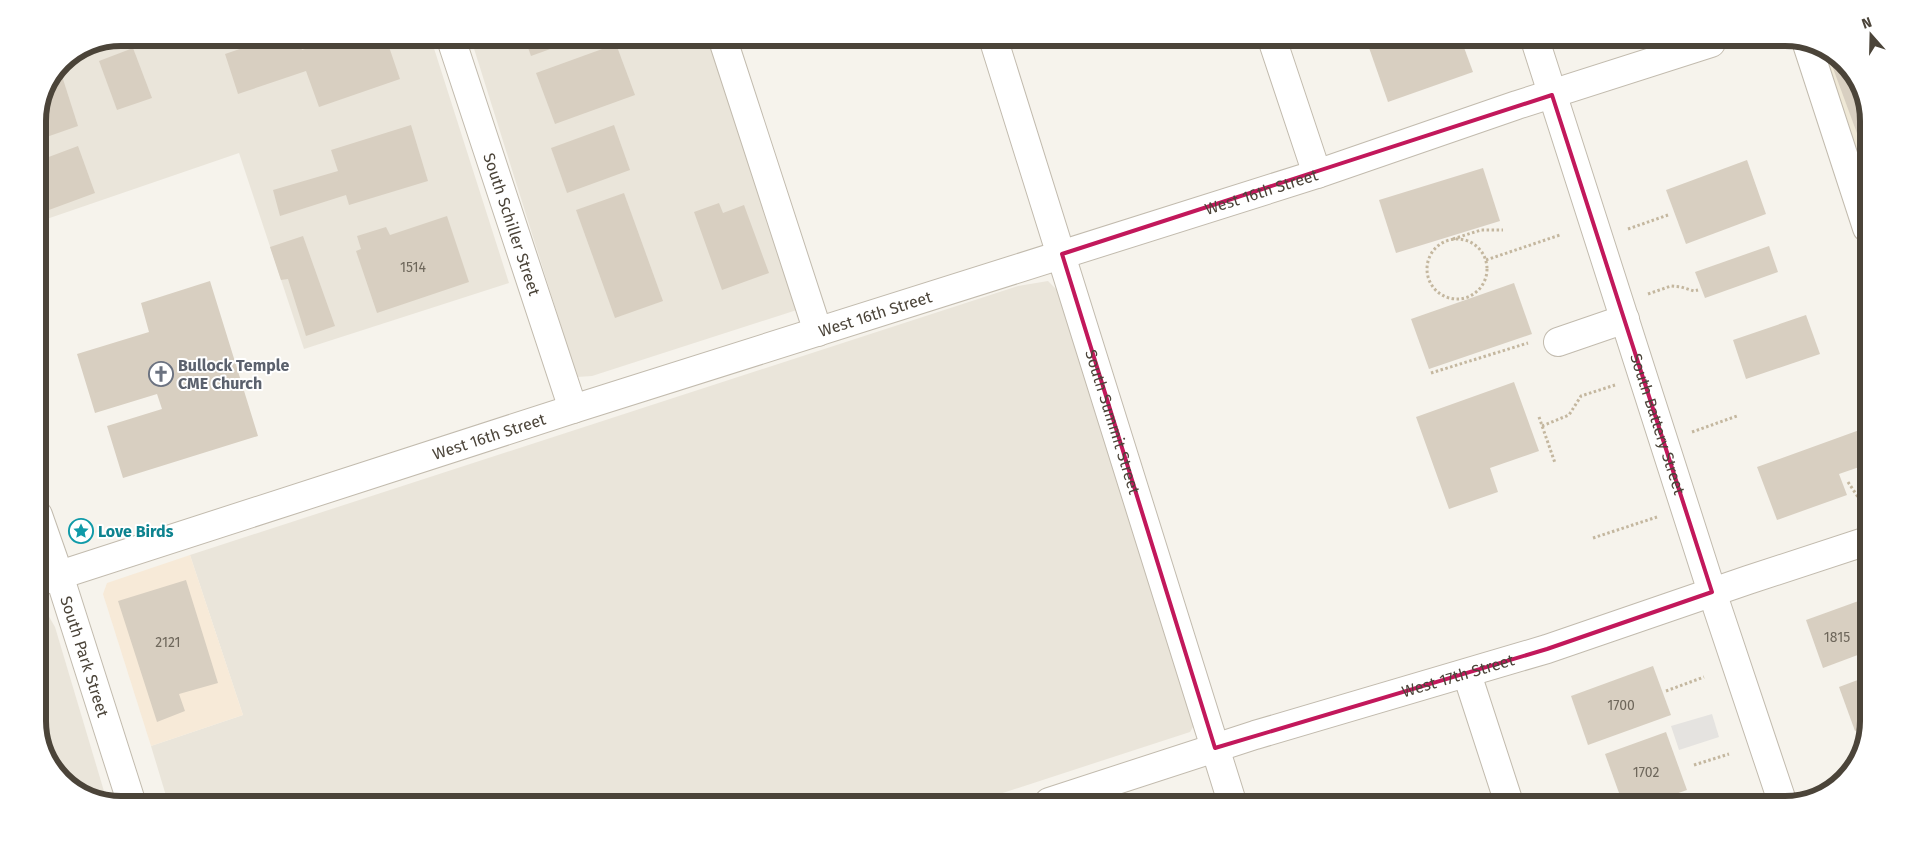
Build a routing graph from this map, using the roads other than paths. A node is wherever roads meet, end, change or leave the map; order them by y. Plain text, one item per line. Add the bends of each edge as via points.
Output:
1 (453, 46) edge
2 (725, 46) edge
3 (996, 46) edge
4 (1274, 46) edge
5 (1537, 46) edge
6 (1702, 46) edge
7 (1809, 51) edge
8 (1552, 94) junction
9 (1317, 174) junction
10 (1860, 207) edge
11 (1062, 254) junction
12 (1622, 311) junction
13 (818, 332) junction
14 (1558, 342) road end
15 (573, 409) junction
16 (1860, 530) edge
17 (46, 565) edge
18 (48, 578) edge
19 (1712, 592) junction
20 (1467, 674) junction
21 (1215, 748) junction
22 (129, 796) edge
23 (1067, 796) edge
24 (1230, 796) edge
25 (1506, 796) edge
26 (1780, 796) edge

1 - 15 street, South Schiller Street
2 - 13 street
3 - 11 street, South Summit Street
4 - 9 street
5 - 8 street, South Battery Street
6 - 8 street, West 16th Street
7 - 10 street
8 - 9 street, West 16th Street
8 - 12 street, South Battery Street
9 - 11 street, West 16th Street
11 - 13 street, West 16th Street
11 - 21 street, South Summit Street
12 - 14 street
12 - 19 street, South Battery Street
13 - 15 street, West 16th Street
15 - 18 street, West 16th Street
16 - 19 street, West 17th Street
17 - 18 street, South Park Street
18 - 22 street, South Park Street
19 - 20 street, West 17th Street
19 - 26 street, South Battery Street
20 - 21 street, West 17th Street
20 - 25 street
21 - 23 street, West 17th Street
21 - 24 street, South Summit Street

